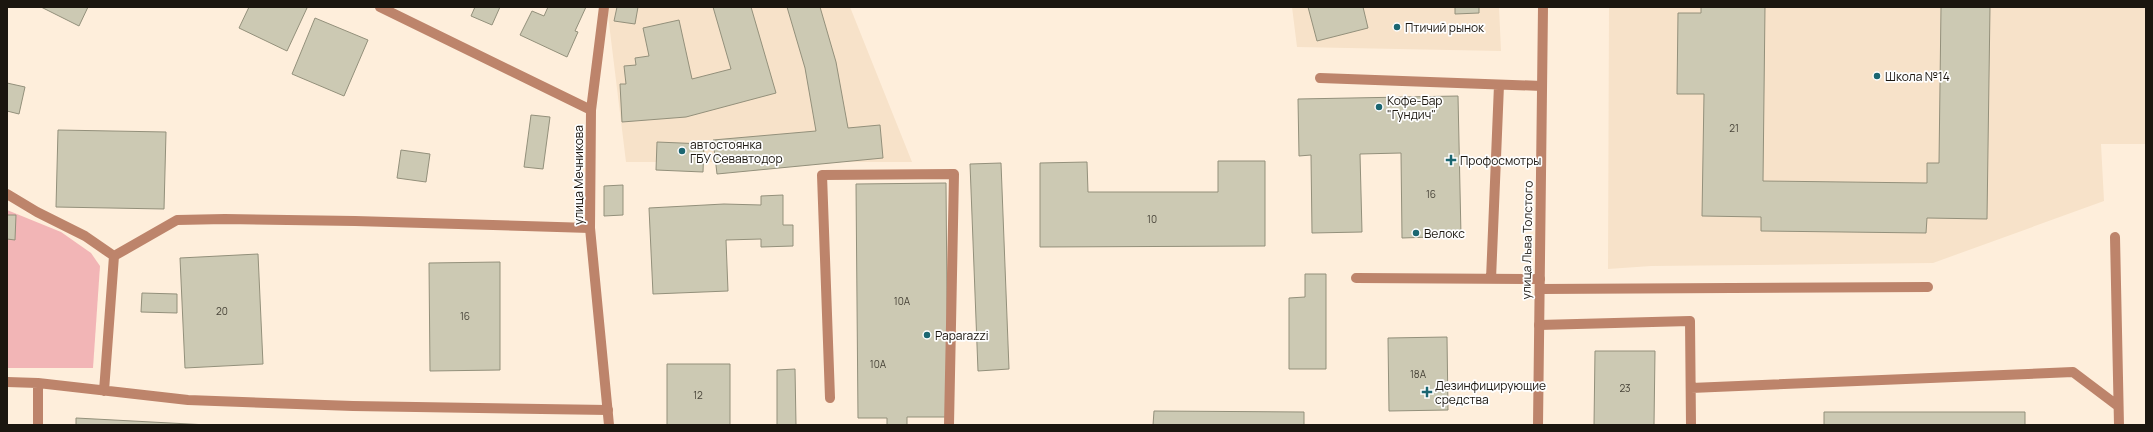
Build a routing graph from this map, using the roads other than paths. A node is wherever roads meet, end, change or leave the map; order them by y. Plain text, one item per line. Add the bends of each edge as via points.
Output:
1 (380, 7) edge
2 (604, 7) edge
3 (1543, 7) edge
4 (1320, 78) dead end
5 (1499, 85) junction
6 (1542, 86) junction
7 (591, 110) junction
8 (7, 194) edge
9 (590, 228) junction
10 (2116, 237) dead end
11 (114, 256) junction
12 (1356, 278) dead end
13 (1491, 279) junction
14 (1540, 284) junction
15 (1928, 287) dead end
16 (1539, 325) junction
17 (7, 382) edge
18 (38, 383) junction
19 (1691, 388) junction
20 (104, 391) junction
21 (830, 398) dead end
22 (2118, 406) junction
23 (608, 410) junction
24 (38, 425) edge
25 (609, 425) edge
26 (949, 425) edge
27 (1538, 425) edge
28 (1691, 425) edge
29 (2119, 425) edge

1 - 7 street, улица Мечникова
2 - 7 street
3 - 6 street, улица Льва Толстого
4 - 5 street
5 - 6 street
5 - 13 street
6 - 14 street, улица Льва Толстого
7 - 9 street, улица Мечникова
8 - 11 street via 84,236
9 - 11 street via 347,221 177,220
9 - 23 street, улица Мечникова
10 - 22 street
11 - 20 street
12 - 13 street
13 - 14 street
14 - 15 street
14 - 16 street, улица Льва Толстого
16 - 19 street via 1690,321
16 - 27 street, улица Льва Толстого
17 - 18 street
18 - 20 street
18 - 24 street
19 - 22 street via 2073,372
19 - 28 street
20 - 23 street via 188,400 353,406
21 - 26 street via 822,175 954,174
22 - 29 street
23 - 25 street, улица Мечникова

